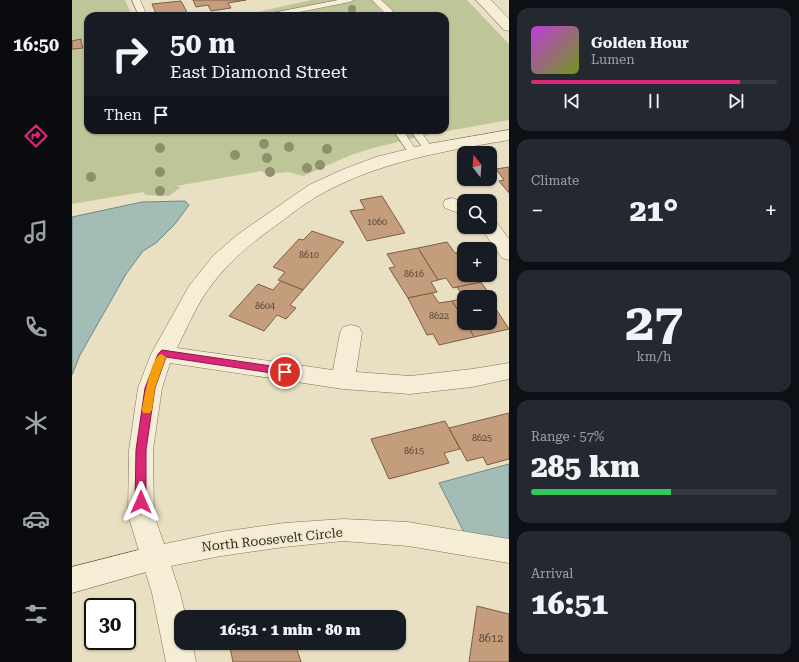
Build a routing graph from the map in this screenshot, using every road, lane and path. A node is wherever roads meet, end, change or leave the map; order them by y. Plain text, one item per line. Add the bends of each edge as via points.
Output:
1 (136, 0) edge
2 (350, 0) edge
3 (376, 0) edge
4 (483, 0) edge
5 (141, 12) edge
6 (288, 12) edge
7 (389, 12) edge
8 (509, 27) edge
9 (402, 134) edge
10 (416, 134) edge
11 (509, 135) edge
12 (421, 151) junction
13 (495, 234) edge
14 (509, 253) edge
15 (351, 333) dead end
16 (162, 354) junction
17 (509, 372) edge
18 (343, 380) junction
19 (509, 551) edge
20 (154, 558) junction
21 (72, 580) edge
22 (180, 662) edge

1 - 5 lane
2 - 6 lane
3 - 7 lane
4 - 8 street
9 - 12 lane
10 - 12 lane
11 - 12 street
12 - 16 street via 382,162 316,189 244,239 220,261 196,292
13 - 14 street
15 - 18 street
16 - 18 street
16 - 20 street via 150,388 141,450 140,514
17 - 18 street via 410,384
19 - 20 street, North Roosevelt Circle via 408,534 343,530 221,544
20 - 21 street, North Roosevelt Circle
20 - 22 street via 166,593

